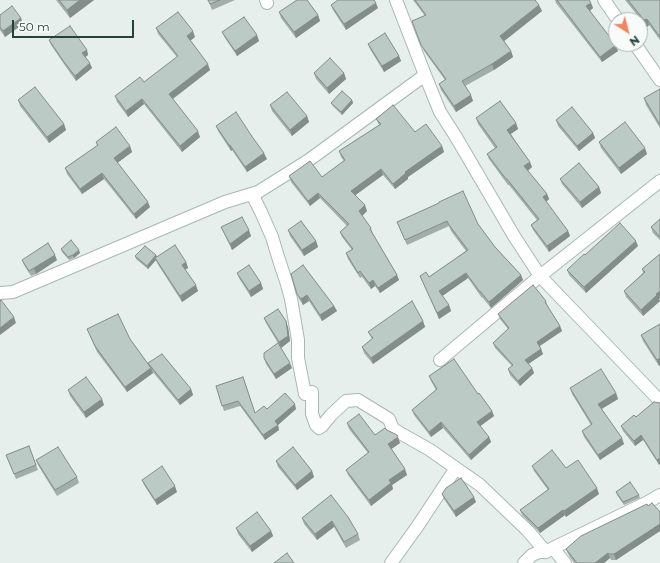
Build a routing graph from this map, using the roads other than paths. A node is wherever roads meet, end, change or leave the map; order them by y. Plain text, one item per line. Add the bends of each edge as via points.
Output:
1 (396, 0) edge
2 (604, 0) edge
3 (612, 12) edge
4 (641, 52) edge
5 (425, 75) junction
6 (660, 80) edge
7 (660, 181) edge
8 (252, 194) junction
9 (540, 276) junction
10 (0, 293) edge
11 (440, 360) dead end
12 (660, 401) edge
13 (456, 468) junction
14 (660, 495) edge
15 (549, 550) junction
16 (391, 563) edge
17 (524, 563) edge
18 (565, 563) edge

1 - 5 street
2 - 3 street
4 - 6 street
5 - 8 street via 308,160
5 - 9 street via 440,112
7 - 9 street
8 - 10 street via 225,202 13,292
8 - 13 street via 272,237 291,299 305,394 312,392 312,414 316,425 319,428 322,426 346,401 358,400 389,420 393,429
9 - 11 street
9 - 12 street
13 - 15 street via 480,485
13 - 16 street
14 - 15 street
15 - 17 street via 532,555
15 - 18 street

